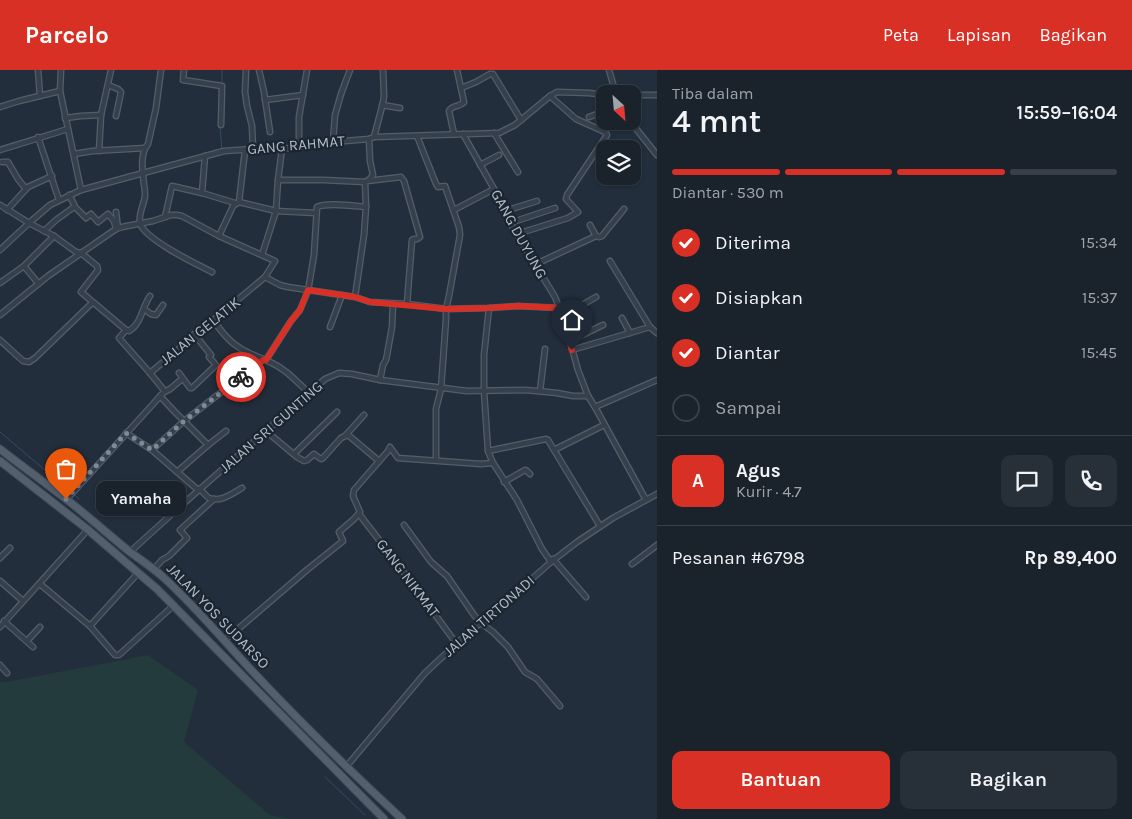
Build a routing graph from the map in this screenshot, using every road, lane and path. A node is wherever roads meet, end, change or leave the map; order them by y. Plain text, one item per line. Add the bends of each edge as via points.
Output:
1 (38, 70) edge
2 (61, 70) edge
3 (111, 70) edge
4 (160, 70) edge
5 (184, 70) edge
6 (246, 70) edge
7 (259, 70) edge
8 (307, 70) edge
9 (350, 70) edge
10 (383, 70) edge
11 (457, 70) edge
12 (609, 70) edge
13 (613, 85) edge
14 (108, 86) junction
15 (461, 88) junction
16 (60, 92) junction
17 (596, 94) edge
18 (303, 95) junction
19 (641, 95) edge
20 (657, 95) edge
21 (40, 96) junction
22 (550, 96) junction
23 (265, 100) junction
24 (382, 105) junction
25 (0, 107) edge
26 (400, 108) dead end
27 (596, 114) edge
28 (101, 115) junction
29 (116, 116) dead end
30 (589, 117) dead end
31 (65, 118) junction
32 (521, 120) junction
33 (221, 125) dead end
34 (68, 129) junction
35 (637, 130) edge
36 (270, 132) dead end
37 (494, 133) junction
38 (454, 134) junction
39 (463, 134) junction
40 (417, 136) junction
41 (38, 137) junction
42 (372, 138) junction
43 (333, 142) junction
44 (299, 146) junction
45 (145, 148) junction
46 (253, 149) junction
47 (282, 149) junction
48 (0, 150) edge
49 (244, 150) junction
50 (100, 151) junction
51 (74, 154) junction
52 (499, 155) dead end
53 (657, 155) edge
54 (205, 156) junction
55 (1, 161) edge
56 (480, 165) junction
57 (518, 172) dead end
58 (143, 173) junction
59 (52, 176) junction
60 (278, 180) junction
61 (366, 181) junction
62 (494, 189) junction
63 (26, 190) junction
64 (81, 190) junction
65 (202, 193) junction
66 (69, 196) junction
67 (59, 200) junction
68 (537, 201) dead end
69 (237, 203) junction
70 (74, 206) junction
71 (1, 207) edge
72 (366, 207) junction
73 (555, 208) dead end
74 (8, 210) junction
75 (454, 210) junction
76 (624, 210) dead end
77 (276, 211) junction
78 (505, 211) junction
79 (116, 212) dead end
80 (316, 213) junction
81 (165, 217) junction
82 (510, 222) junction
83 (29, 223) junction
84 (140, 224) junction
85 (590, 225) dead end
86 (117, 228) junction
87 (44, 231) junction
88 (518, 234) junction
89 (54, 236) junction
90 (219, 236) junction
91 (596, 236) junction
92 (0, 250) edge
93 (81, 253) junction
94 (262, 255) junction
95 (610, 261) dead end
96 (536, 264) junction
97 (24, 266) junction
98 (212, 272) dead end
99 (264, 277) junction
100 (0, 283) edge
101 (38, 283) junction
102 (308, 290) junction
103 (342, 295) junction
104 (150, 296) dead end
105 (355, 297) junction
106 (596, 297) dead end
107 (92, 302) junction
108 (393, 304) junction
109 (407, 304) junction
110 (163, 305) dead end
111 (489, 308) junction
112 (560, 308) junction
113 (144, 309) junction
114 (446, 309) junction
115 (0, 315) edge
116 (563, 316) junction
117 (622, 318) dead end
118 (212, 320) junction
119 (602, 325) dead end
120 (330, 327) dead end
121 (650, 327) junction
122 (126, 330) junction
123 (630, 333) junction
124 (657, 333) edge
125 (194, 334) junction
126 (0, 340) edge
127 (570, 341) junction
128 (544, 349) dead end
129 (572, 350) junction
130 (264, 360) junction
131 (150, 373) junction
132 (178, 373) dead end
133 (182, 379) junction
134 (380, 380) junction
135 (657, 380) edge
136 (441, 388) junction
137 (484, 391) junction
138 (540, 392) junction
139 (309, 393) junction
140 (162, 394) junction
141 (588, 396) junction
142 (595, 407) junction
143 (337, 412) dead end
144 (364, 415) dead end
145 (184, 421) junction
146 (604, 425) junction
147 (226, 431) dead end
148 (266, 431) junction
149 (126, 433) junction
150 (344, 436) junction
151 (208, 446) junction
152 (0, 449) edge
153 (152, 450) junction
154 (554, 450) junction
155 (488, 451) junction
156 (294, 454) junction
157 (436, 460) junction
158 (0, 461) edge
159 (379, 461) junction
160 (493, 463) junction
161 (24, 468) junction
162 (177, 472) junction
163 (530, 474) dead end
164 (18, 476) junction
165 (504, 482) junction
166 (242, 488) dead end
167 (199, 490) junction
168 (70, 495) junction
169 (657, 495) edge
170 (214, 499) junction
171 (646, 500) junction
172 (358, 514) junction
173 (404, 525) dead end
174 (600, 526) junction
175 (87, 529) junction
176 (657, 546) edge
177 (10, 548) dead end
178 (130, 552) junction
179 (0, 558) edge
180 (552, 560) junction
181 (632, 564) dead end
182 (154, 569) junction
183 (138, 573) junction
184 (0, 582) edge
185 (40, 584) junction
186 (586, 597) dead end
187 (23, 601) junction
188 (174, 605) junction
189 (4, 621) junction
190 (481, 623) junction
191 (90, 626) junction
192 (0, 627) edge
193 (40, 627) dead end
194 (224, 641) junction
195 (27, 642) junction
196 (456, 643) junction
197 (33, 648) dead end
198 (0, 665) edge
199 (7, 673) dead end
200 (560, 706) dead end
201 (346, 767) junction
202 (384, 819) edge
203 (402, 819) edge

1 - 21 street
2 - 16 street
3 - 14 street
4 - 45 street via 156,108
5 - 33 street via 183,80 222,86
6 - 46 street via 245,92
7 - 23 street
8 - 18 street
9 - 43 street via 335,115
10 - 24 street
11 - 15 street
12 - 13 street
14 - 28 street
14 - 29 street via 121,92
15 - 32 street via 493,74
15 - 38 street via 464,102 449,111
16 - 21 street
16 - 31 street
17 - 22 street via 557,92
18 - 23 street
18 - 44 street
19 - 20 street
21 - 25 street
22 - 32 street, GANG RAHMAT
22 - 88 street via 576,119 607,135 567,195 566,199 578,212
23 - 36 street
24 - 26 street
24 - 42 street
27 - 30 street
28 - 31 street
28 - 50 street
31 - 34 street
32 - 37 street, GANG RAHMAT
34 - 41 street
34 - 51 street
35 - 53 street
37 - 39 street, GANG RAHMAT
37 - 57 street
38 - 39 street, GANG RAHMAT
38 - 40 street, GANG RAHMAT
39 - 56 street, GANG DUYUNG
40 - 42 street, GANG RAHMAT
40 - 75 street via 436,184 445,186
41 - 48 street
41 - 59 street
42 - 43 street, GANG RAHMAT
42 - 61 street via 370,162 373,175
43 - 44 street, GANG RAHMAT
44 - 47 street, GANG RAHMAT
45 - 50 street
45 - 58 street
46 - 47 street, GANG RAHMAT
46 - 49 street, GANG RAHMAT
47 - 60 street
49 - 54 street, GANG RAHMAT
49 - 69 street
50 - 51 street
51 - 64 street
52 - 56 street
54 - 58 street, GANG RAHMAT
54 - 65 street
55 - 63 street via 8,162
56 - 62 street, GANG DUYUNG
58 - 64 street, GANG RAHMAT
58 - 84 street via 145,196
59 - 63 street
59 - 67 street
60 - 61 street
60 - 77 street
61 - 72 street
61 - 109 street via 401,177 404,181 420,237 412,240
62 - 75 street
62 - 78 street, GANG DUYUNG
63 - 74 street
64 - 66 street, GANG RAHMAT
65 - 69 street
65 - 81 street via 172,186
66 - 67 street, GANG RAHMAT
66 - 70 street
67 - 83 street, GANG RAHMAT
68 - 78 street
69 - 77 street
69 - 90 street
70 - 86 street via 86,218 91,214 98,222 108,214
70 - 87 street
71 - 74 street
72 - 80 street via 319,205
72 - 105 street
73 - 82 street
74 - 83 street
75 - 114 street via 460,235
76 - 91 street via 602,236
77 - 80 street
77 - 94 street
78 - 82 street, GANG DUYUNG
79 - 86 street
80 - 102 street
81 - 84 street
81 - 90 street via 182,216
82 - 88 street, GANG DUYUNG
83 - 87 street
83 - 92 street, GANG RAHMAT
84 - 86 street
84 - 98 street via 158,242
85 - 91 street
86 - 93 street
87 - 89 street
88 - 96 street, GANG DUYUNG
89 - 93 street
89 - 97 street
90 - 94 street
91 - 96 street
93 - 101 street
93 - 107 street via 98,267 81,292
94 - 99 street via 275,261
95 - 121 street
96 - 112 street, GANG DUYUNG
97 - 100 street
97 - 101 street
99 - 102 street via 280,285
99 - 118 street, JALAN GELATIK
101 - 115 street
102 - 103 street
102 - 130 street via 300,310
103 - 105 street
103 - 120 street
104 - 113 street via 144,303
105 - 108 street
106 - 116 street
107 - 122 street
107 - 126 street via 29,362 23,361
108 - 109 street
108 - 134 street via 392,327
109 - 114 street
110 - 113 street via 156,315
111 - 112 street
111 - 114 street
111 - 137 street
112 - 116 street, GANG DUYUNG
113 - 122 street via 132,329
114 - 136 street
116 - 127 street, GANG DUYUNG
117 - 123 street
118 - 125 street, JALAN GELATIK
118 - 130 street via 233,344
119 - 127 street
121 - 123 street
121 - 124 street
122 - 131 street via 118,338
123 - 129 street
125 - 131 street, JALAN GELATIK
125 - 133 street via 216,365 192,388
127 - 129 street, GANG DUYUNG
128 - 138 street
129 - 141 street, GANG DUYUNG
130 - 139 street via 288,372
130 - 145 street
131 - 140 street, JALAN GELATIK via 163,389
132 - 133 street
133 - 140 street
134 - 136 street, JALAN SRI GUNTING
134 - 139 street, JALAN SRI GUNTING via 338,373
135 - 142 street
136 - 137 street, JALAN SRI GUNTING
136 - 157 street via 436,409
137 - 138 street, JALAN SRI GUNTING
137 - 155 street
138 - 141 street, JALAN SRI GUNTING
139 - 148 street, JALAN SRI GUNTING
140 - 145 street, JALAN GELATIK
140 - 149 street
141 - 142 street, GANG DUYUNG
142 - 146 street, GANG DUYUNG
143 - 156 street
144 - 150 street
145 - 151 street, JALAN GELATIK
145 - 153 street
146 - 154 street
146 - 171 street, GANG DUYUNG
147 - 151 street
148 - 156 street
148 - 167 street, JALAN SRI GUNTING
149 - 153 street
149 - 168 street
150 - 156 street via 322,459 314,454 304,461
150 - 159 street via 348,435
151 - 162 street
152 - 161 main road, JALAN YOS SUDARSO
153 - 162 street
154 - 155 street via 546,439
154 - 174 street
155 - 160 street
157 - 159 street via 398,458 390,447
157 - 160 street
158 - 164 main road, JALAN YOS SUDARSO
159 - 172 street via 354,490
160 - 165 street
161 - 164 main road
161 - 168 main road, JALAN YOS SUDARSO
162 - 167 street
163 - 165 street via 525,470
164 - 175 main road, JALAN YOS SUDARSO
165 - 180 street via 542,549
166 - 170 street via 225,498
167 - 170 street
167 - 178 street, JALAN SRI GUNTING
168 - 178 main road, JALAN YOS SUDARSO
169 - 171 street, JALAN TIRTONADI
170 - 182 street via 180,530 186,538
171 - 174 street, JALAN TIRTONADI
172 - 194 street via 339,532 341,543
172 - 196 street, GANG NIKMAT
173 - 190 street
174 - 180 street, JALAN TIRTONADI
175 - 183 main road, JALAN YOS SUDARSO
175 - 185 street
176 - 181 street
177 - 179 street
178 - 182 main road, JALAN YOS SUDARSO
180 - 186 street
180 - 190 street, JALAN TIRTONADI
182 - 194 main road, JALAN YOS SUDARSO
183 - 188 main road, JALAN YOS SUDARSO
183 - 191 street
184 - 187 street
185 - 187 street
185 - 191 street
187 - 189 street
188 - 191 street via 119,655 115,655
188 - 202 main road, JALAN YOS SUDARSO
189 - 192 street
189 - 195 street
190 - 196 street, JALAN TIRTONADI
190 - 200 street via 508,647 525,672 537,678
193 - 195 street
194 - 201 main road, JALAN YOS SUDARSO
195 - 197 street
196 - 201 street, JALAN TIRTONADI via 426,673
198 - 199 street
201 - 203 main road, JALAN YOS SUDARSO

